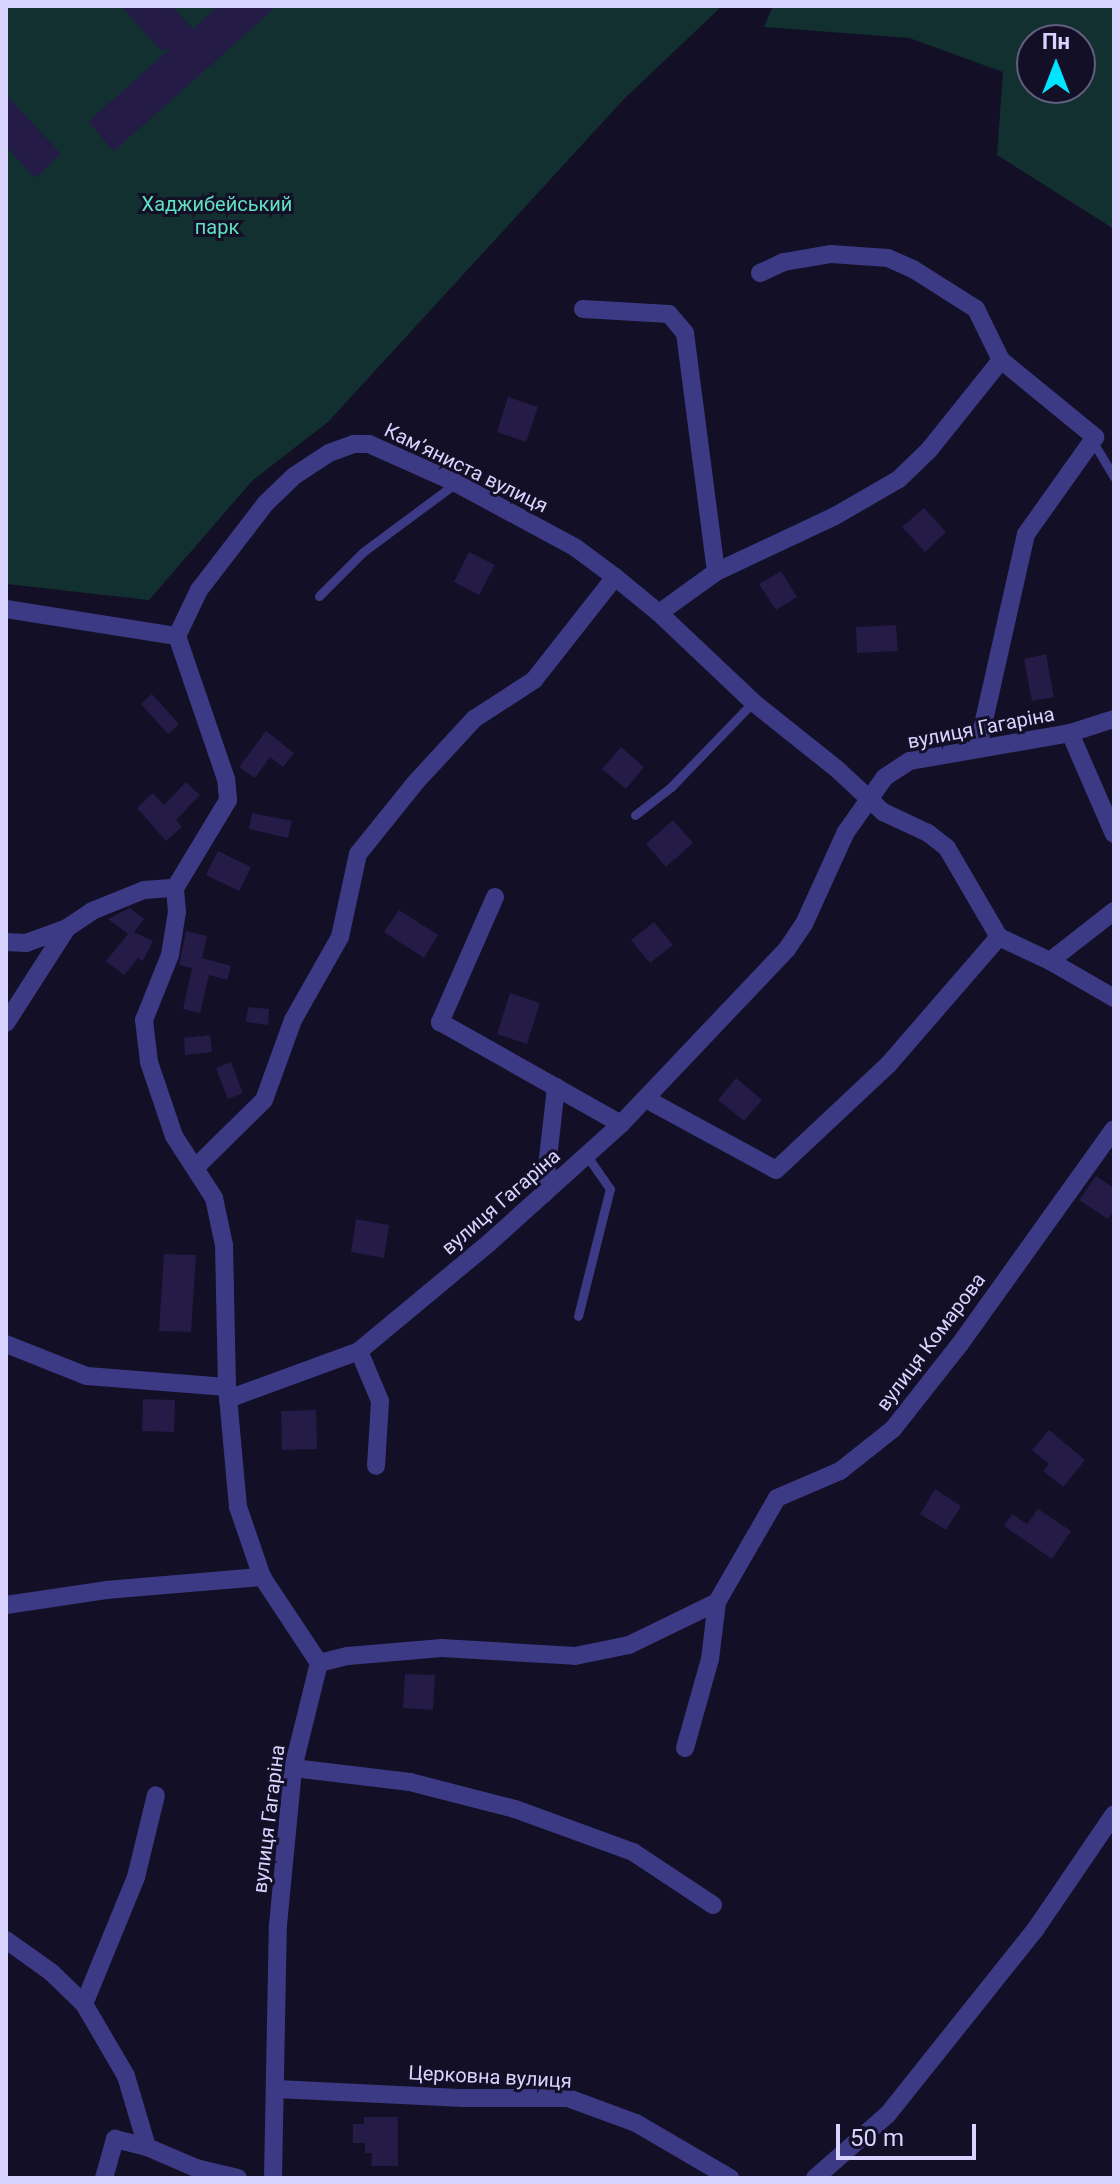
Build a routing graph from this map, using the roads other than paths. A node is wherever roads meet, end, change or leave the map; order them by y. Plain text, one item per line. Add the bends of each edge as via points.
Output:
1 (760, 273) dead end
2 (583, 309) dead end
3 (1001, 360) junction
4 (1092, 441) junction
5 (1114, 477) edge
6 (456, 483) junction
7 (716, 572) junction
8 (615, 577) junction
9 (319, 596) dead end
10 (6, 609) edge
11 (659, 613) junction
12 (177, 636) junction
13 (753, 702) junction
14 (1114, 719) edge
15 (1070, 733) junction
16 (978, 747) junction
17 (868, 799) junction
18 (635, 815) dead end
19 (1114, 834) edge
20 (175, 888) junction
21 (495, 897) dead end
22 (1114, 911) edge
23 (67, 928) junction
24 (999, 937) junction
25 (6, 942) edge
26 (1050, 961) junction
27 (1114, 998) edge
28 (6, 1023) edge
29 (556, 1087) junction
30 (646, 1099) junction
31 (621, 1124) junction
32 (1114, 1129) edge
33 (587, 1156) junction
34 (196, 1167) junction
35 (544, 1194) junction
36 (578, 1316) dead end
37 (6, 1344) edge
38 (359, 1351) junction
39 (227, 1393) junction
40 (376, 1466) dead end
41 (262, 1577) junction
42 (717, 1602) junction
43 (6, 1605) edge
44 (319, 1663) junction
45 (685, 1748) dead end
46 (293, 1768) junction
47 (156, 1795) dead end
48 (1114, 1814) edge
49 (713, 1905) dead end
50 (6, 1940) edge
51 (84, 2004) junction
52 (277, 2089) junction
53 (147, 2147) junction
54 (104, 2178) edge
55 (238, 2178) edge
56 (273, 2178) edge
57 (730, 2178) edge
58 (815, 2178) edge

1 - 3 street via 831,254 888,258 976,309
2 - 7 street via 669,314 685,333
3 - 4 street via 1095,437
3 - 7 street via 899,479
4 - 5 lane
4 - 16 street via 1026,534
6 - 8 street, Камʼяниста вулиця via 576,548
6 - 9 lane via 363,552
6 - 12 street, Камʼяниста вулиця via 369,444 329,453 266,503 199,590
7 - 11 street
8 - 11 street, Камʼяниста вулиця
8 - 34 street via 534,680 474,719 358,854 340,937 293,1020 264,1100
10 - 12 street
11 - 13 street, Камʼяниста вулиця
12 - 20 street via 226,779 228,800
13 - 17 street
13 - 18 lane via 671,787
14 - 15 street, вулиця Гагаріна
15 - 16 street, вулиця Гагаріна
15 - 19 street
16 - 17 street, вулиця Гагаріна via 910,761 885,777
17 - 24 street via 947,848
17 - 30 street, вулиця Гагаріна via 787,949
20 - 23 street via 144,890 92,911
20 - 34 street via 170,955 144,1020 149,1062 174,1136
21 - 29 street via 440,1022
22 - 26 street
23 - 25 street via 26,943
23 - 28 street
24 - 26 street
24 - 30 street via 888,1065 776,1170
26 - 27 street
29 - 31 street
29 - 35 street
30 - 31 street, вулиця Гагаріна
31 - 33 street, вулиця Гагаріна
32 - 42 street, вулиця Комарова via 893,1429 840,1471 777,1498
33 - 35 street, вулиця Гагаріна
33 - 36 lane via 610,1189
34 - 39 street via 214,1198 224,1245
35 - 38 street, вулиця Гагаріна
37 - 39 street via 87,1376
38 - 39 street, вулиця Гагаріна
38 - 40 street via 380,1401
39 - 41 street via 238,1507
41 - 43 street via 106,1590
41 - 44 street
42 - 44 street via 629,1645 575,1656 442,1648
42 - 45 street via 710,1659
44 - 46 street, вулиця Гагаріна
46 - 49 street via 410,1782 515,1809 633,1852
46 - 52 street, вулиця Гагаріна via 278,1925
47 - 51 street via 136,1877
48 - 58 street via 1035,1930 888,2114
50 - 51 street
51 - 53 street via 126,2076
52 - 56 street, вулиця Гагаріна
52 - 57 street, Церковна вулиця via 568,2098 636,2123
53 - 54 street via 115,2139
53 - 55 street via 196,2168

